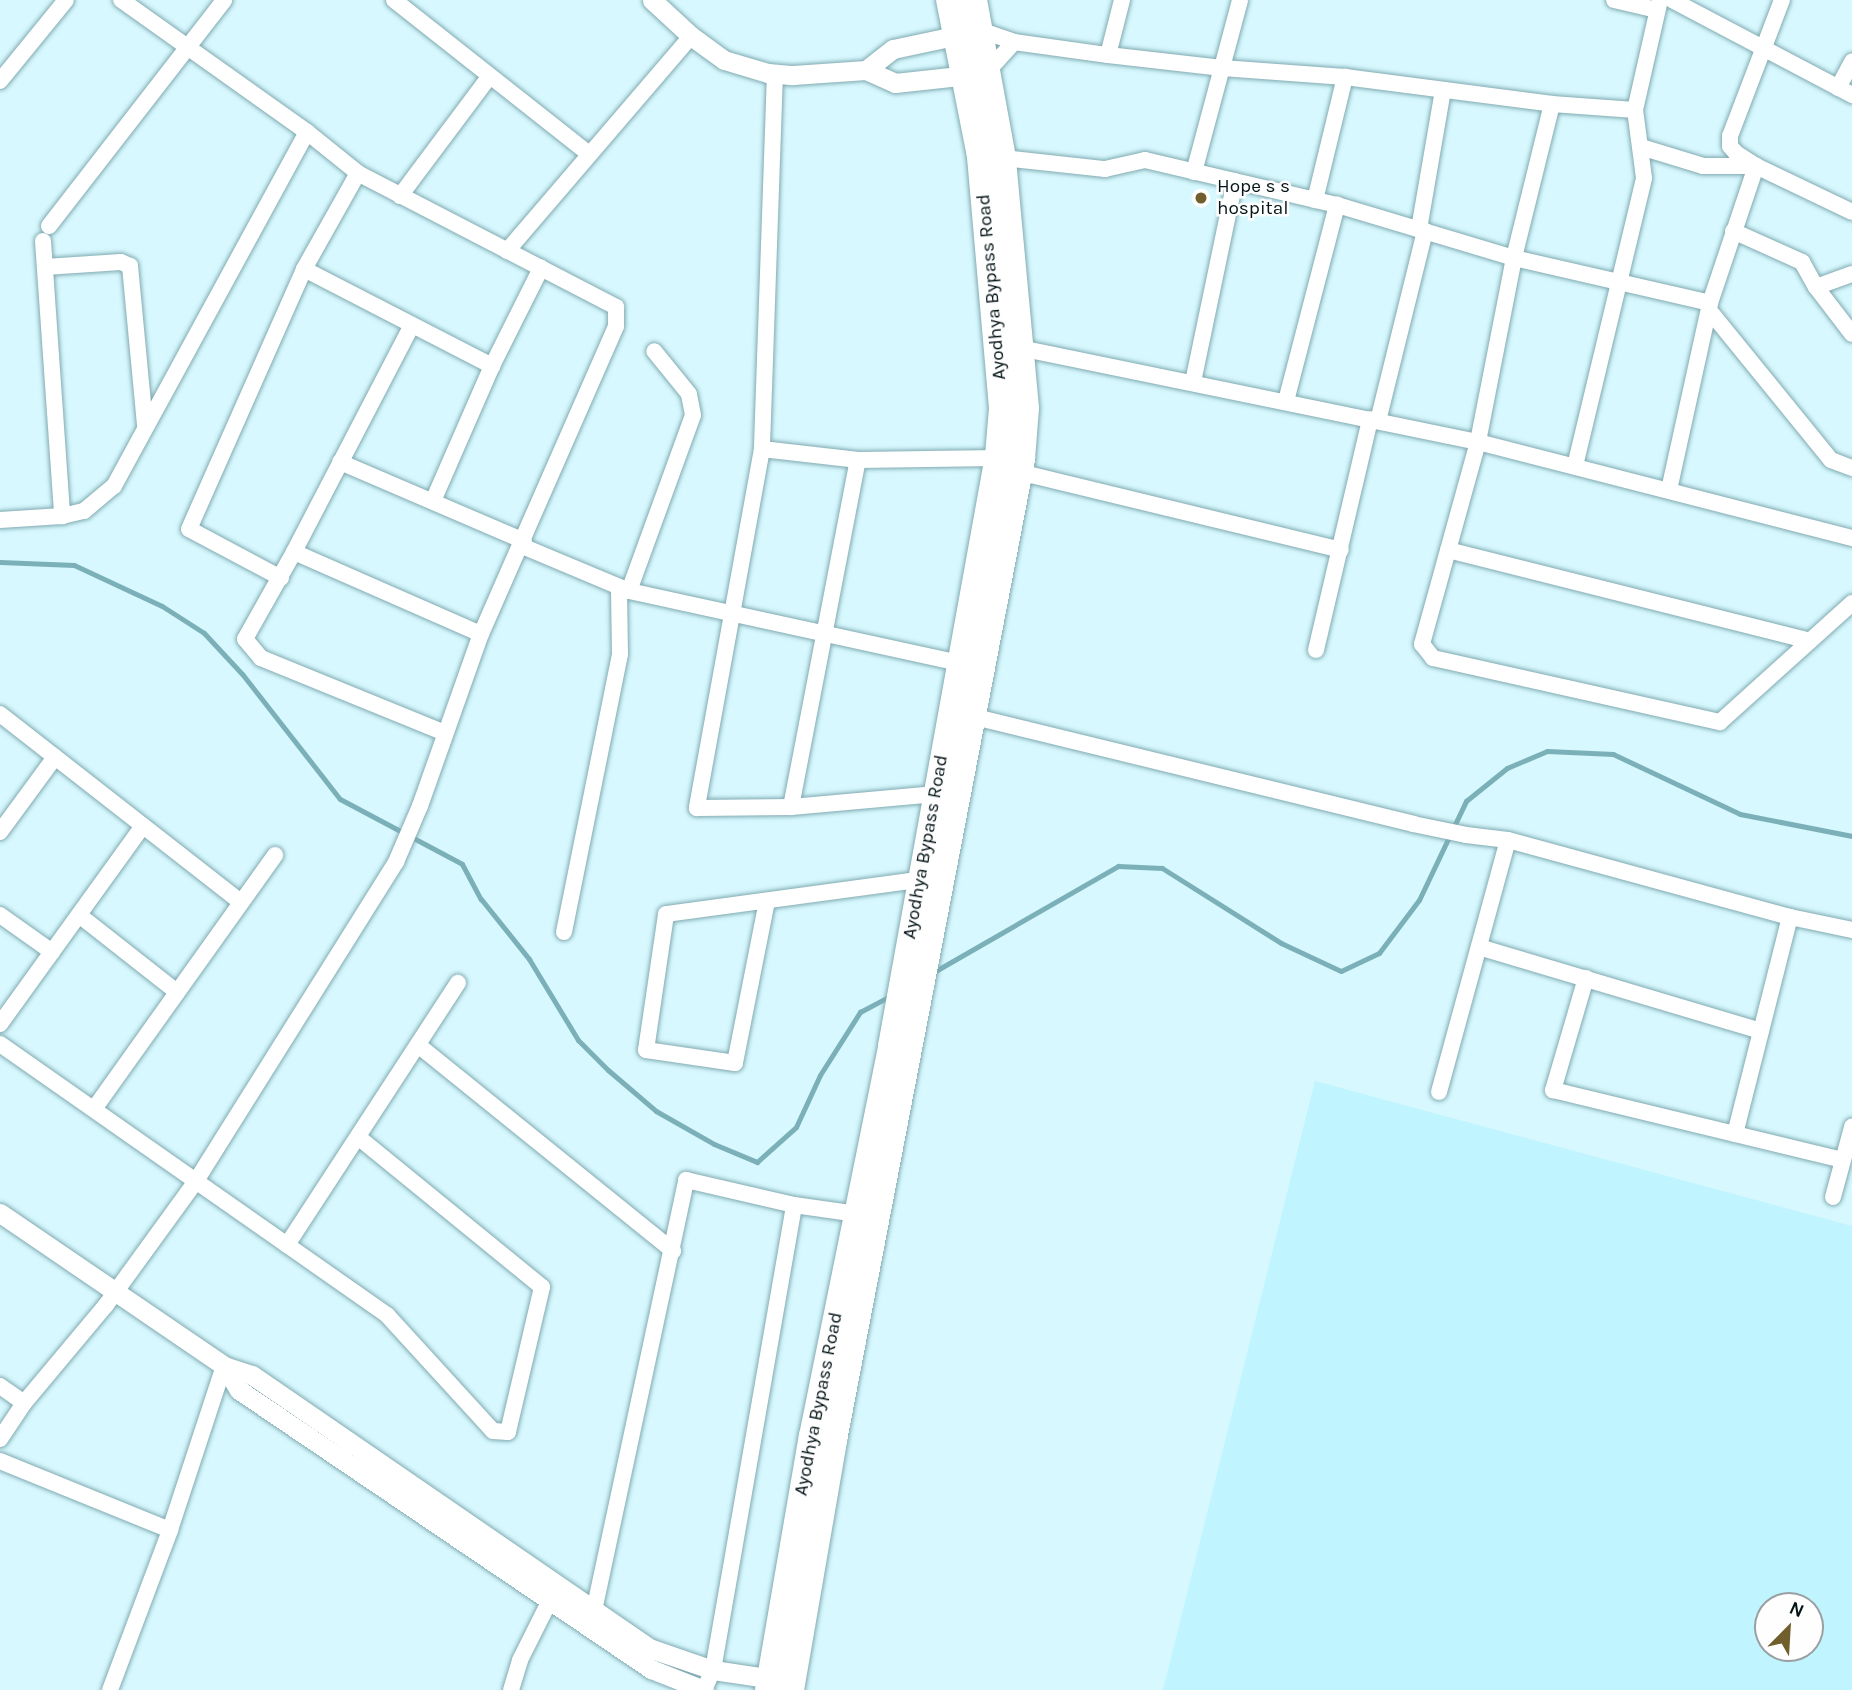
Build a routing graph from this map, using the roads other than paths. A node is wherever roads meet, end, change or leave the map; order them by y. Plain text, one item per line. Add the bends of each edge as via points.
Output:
1 (66, 0) edge
2 (121, 0) edge
3 (225, 0) edge
4 (394, 0) edge
5 (652, 0) edge
6 (949, 0) edge
7 (974, 0) edge
8 (1122, 0) edge
9 (1240, 0) edge
10 (1614, 0) edge
11 (1672, 0) edge
12 (1782, 0) edge
13 (1659, 5) edge
14 (969, 32) junction
15 (691, 36) junction
16 (1014, 42) junction
17 (187, 48) junction
18 (1765, 49) junction
19 (1108, 55) junction
20 (1852, 62) edge
21 (1222, 68) junction
22 (866, 71) junction
23 (775, 73) junction
24 (976, 74) junction
25 (489, 77) junction
26 (1345, 77) junction
27 (0, 81) edge
28 (1443, 90) junction
29 (1845, 91) edge
30 (1552, 104) junction
31 (1635, 110) junction
32 (307, 132) junction
33 (1641, 146) junction
34 (589, 153) junction
35 (1003, 158) junction
36 (1738, 165) junction
37 (1756, 166) junction
38 (1194, 172) junction
39 (358, 173) junction
40 (1235, 181) junction
41 (1747, 192) junction
42 (400, 196) junction
43 (1315, 200) junction
44 (1337, 205) junction
45 (1852, 212) edge
46 (1422, 230) junction
47 (1733, 231) junction
48 (507, 251) junction
49 (1514, 258) junction
50 (45, 267) junction
51 (541, 268) junction
52 (304, 269) junction
53 (1852, 274) edge
54 (1617, 280) junction
55 (1816, 287) junction
56 (1709, 307) junction
57 (412, 325) junction
58 (1852, 334) edge
59 (1010, 348) junction
60 (654, 351) dead end
61 (492, 366) junction
62 (1193, 382) junction
63 (1286, 401) junction
64 (1374, 420) junction
65 (145, 426) junction
66 (1478, 442) junction
67 (762, 449) junction
68 (858, 460) junction
69 (340, 462) junction
70 (1009, 465) junction
71 (1575, 466) junction
72 (1852, 468) edge
73 (1669, 490) junction
74 (433, 501) junction
75 (62, 516) junction
76 (0, 520) edge
77 (1850, 534) edge
78 (523, 543) junction
79 (1341, 550) junction
80 (1448, 550) junction
81 (294, 552) junction
82 (281, 578) junction
83 (624, 589) junction
84 (1852, 603) edge
85 (732, 616) junction
86 (481, 634) junction
87 (826, 634) junction
88 (1810, 641) junction
89 (1316, 650) dead end
90 (972, 665) junction
91 (0, 714) edge
92 (962, 714) junction
93 (445, 733) junction
94 (55, 757) junction
95 (936, 794) junction
96 (790, 807) junction
97 (143, 826) junction
98 (0, 832) edge
99 (1508, 840) junction
100 (275, 855) dead end
101 (919, 880) junction
102 (767, 901) junction
103 (240, 902) junction
104 (0, 915) edge
105 (79, 915) junction
106 (1790, 917) junction
107 (922, 923) junction
108 (1852, 930) edge
109 (564, 932) dead end
110 (1479, 947) junction
111 (52, 952) junction
112 (1586, 978) junction
113 (458, 983) dead end
114 (177, 992) junction
115 (0, 1024) edge
116 (1761, 1031) junction
117 (0, 1044) edge
118 (418, 1045) junction
119 (901, 1045) junction
120 (1439, 1092) dead end
121 (94, 1109) junction
122 (1852, 1127) edge
123 (1735, 1134) junction
124 (358, 1137) junction
125 (1843, 1160) junction
126 (196, 1181) junction
127 (1833, 1197) dead end
128 (794, 1205) junction
129 (0, 1213) edge
130 (857, 1214) junction
131 (287, 1245) junction
132 (673, 1251) junction
133 (116, 1292) junction
134 (224, 1366) junction
135 (0, 1386) edge
136 (24, 1403) junction
137 (0, 1439) edge
138 (0, 1461) edge
139 (170, 1530) junction
140 (554, 1592) junction
141 (592, 1618) junction
142 (713, 1670) junction
143 (780, 1685) edge
144 (110, 1690) edge
145 (511, 1690) edge
146 (704, 1690) edge

1 - 27 street
2 - 17 street
3 - 17 street
4 - 25 street
5 - 15 street
6 - 14 main road, Ayodhya Bypass Road
7 - 14 main road, Ayodhya Bypass Road
8 - 19 street
9 - 21 street
10 - 13 street
11 - 18 street
12 - 18 street
13 - 31 street
14 - 16 street
14 - 22 street via 893,49
14 - 24 main road, Ayodhya Bypass Road
15 - 23 street via 724,60
15 - 34 street
16 - 19 street
16 - 24 street
17 - 32 street
17 - 50 street via 46,233
18 - 29 street
18 - 37 street via 1730,136 1736,153
19 - 21 street
20 - 29 street
21 - 26 street
21 - 38 street
22 - 23 street
22 - 24 street via 895,83
23 - 67 street
24 - 35 main road, Ayodhya Bypass Road
24 - 59 main road, Ayodhya Bypass Road via 980,156
25 - 34 street
25 - 42 street
26 - 28 street
26 - 43 street
28 - 30 street
28 - 46 street
30 - 31 street
30 - 49 street
31 - 33 street
32 - 39 street
32 - 65 street
33 - 36 street via 1703,166
33 - 54 street via 1644,178
34 - 48 street
35 - 38 street via 1105,169 1145,160
35 - 59 main road, Ayodhya Bypass Road
36 - 37 street
36 - 41 street
37 - 41 street
37 - 45 street
38 - 40 street
39 - 42 street
39 - 52 street
40 - 43 street
40 - 62 street
41 - 47 street
42 - 48 street
43 - 44 street
44 - 46 street
44 - 63 street
46 - 49 street
46 - 64 street
47 - 55 street via 1802,262
47 - 56 street
48 - 51 street
49 - 54 street
49 - 66 street
50 - 65 street via 121,262 130,266
50 - 75 street
51 - 61 street
51 - 78 street via 616,307 616,326
52 - 57 street
52 - 82 street via 189,529
53 - 55 street
54 - 56 street
54 - 71 street
55 - 58 street
56 - 72 street via 1832,460
56 - 73 street
57 - 61 street
57 - 69 street
59 - 62 street
59 - 70 main road, Ayodhya Bypass Road via 1026,408
60 - 83 street via 689,394 693,415
61 - 74 street
62 - 63 street
63 - 64 street
64 - 66 street
64 - 79 street
65 - 75 street via 114,486 85,511
66 - 71 street
66 - 80 street
67 - 68 street
67 - 85 street
68 - 70 street
68 - 87 street
69 - 74 street
69 - 81 street
70 - 79 street
70 - 90 main road, Ayodhya Bypass Road
71 - 73 street
73 - 77 street
74 - 78 street
75 - 76 street
78 - 83 street
78 - 86 street
79 - 89 street
80 - 88 street
80 - 88 street via 1422,644 1433,658 1720,722
81 - 82 street
81 - 86 street
82 - 93 street via 245,639 261,658
83 - 85 street
83 - 109 street via 620,654
84 - 88 street
85 - 87 street
85 - 96 street via 697,808
86 - 93 street
87 - 90 street
87 - 96 street
90 - 92 main road, Ayodhya Bypass Road
91 - 94 street
92 - 95 main road, Ayodhya Bypass Road
92 - 99 street via 1413,824
92 - 107 main road, Ayodhya Bypass Road
93 - 126 street via 396,862
94 - 97 street
94 - 98 street
95 - 96 street
95 - 101 main road, Ayodhya Bypass Road
97 - 103 street
97 - 105 street
99 - 106 street
99 - 110 street
100 - 103 street
101 - 102 street
101 - 107 main road, Ayodhya Bypass Road
102 - 102 street via 666,914 646,1050 735,1063
103 - 114 street
104 - 111 street
105 - 111 street
105 - 114 street
106 - 108 street
106 - 116 street
107 - 119 main road, Ayodhya Bypass Road
110 - 112 street
110 - 120 street
111 - 115 street
112 - 116 street
112 - 123 street via 1553,1090
113 - 118 street
114 - 121 street
116 - 123 street
117 - 121 street
118 - 124 street
118 - 132 street
119 - 130 main road, Ayodhya Bypass Road
119 - 143 main road, Ayodhya Bypass Road via 834,1440
121 - 126 street
122 - 125 street
123 - 125 street
124 - 131 street
124 - 131 street via 542,1287 508,1432 493,1431 387,1315
125 - 127 street
126 - 131 street
126 - 133 street
128 - 130 street
128 - 132 street via 686,1180
128 - 142 street
129 - 133 street
130 - 143 main road, Ayodhya Bypass Road via 811,1436
132 - 141 street
133 - 134 street
133 - 136 street
134 - 139 street
134 - 140 street via 252,1375
135 - 136 street
136 - 137 street
138 - 139 street
139 - 144 street
140 - 141 street
140 - 145 street via 520,1660
141 - 142 street via 649,1648
141 - 146 street via 651,1669
142 - 143 street
142 - 146 street

